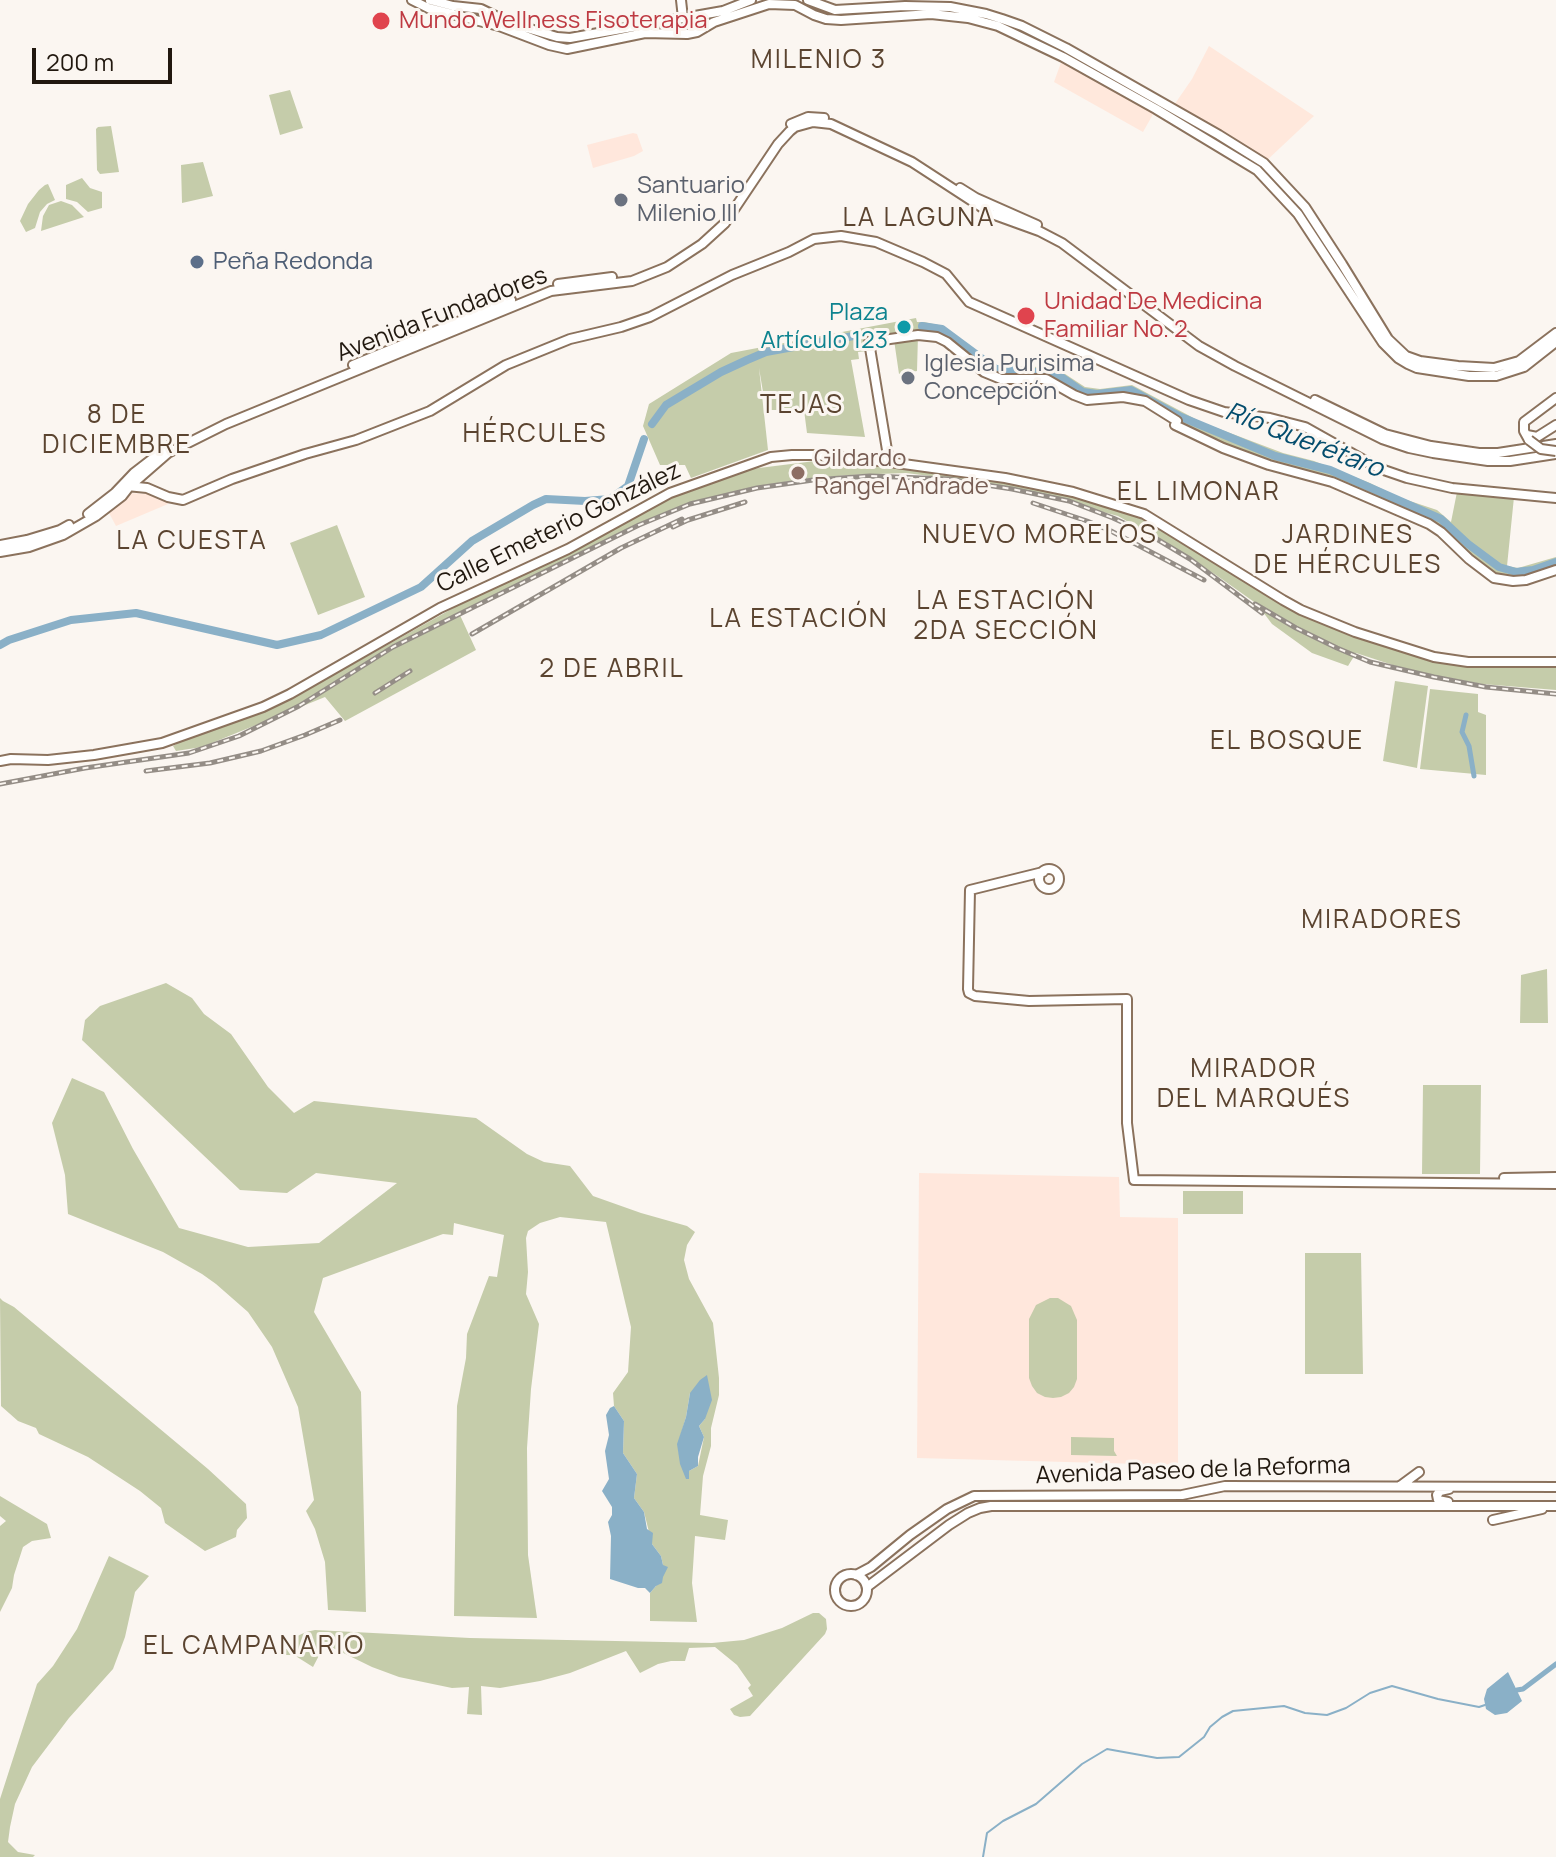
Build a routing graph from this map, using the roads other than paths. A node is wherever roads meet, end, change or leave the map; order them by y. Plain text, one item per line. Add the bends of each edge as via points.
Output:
1 (412, 0) edge
2 (430, 0) edge
3 (681, 0) edge
4 (751, 0) edge
5 (808, 0) edge
6 (684, 18) junction
7 (697, 32) junction
8 (682, 35) junction
9 (1556, 333) edge
10 (1556, 342) edge
11 (1461, 370) junction
12 (1556, 398) edge
13 (1556, 407) edge
14 (1542, 408) junction
15 (1556, 425) edge
16 (1528, 437) junction
17 (1556, 444) edge
18 (1556, 452) edge
19 (889, 462) junction
20 (144, 473) junction
21 (126, 486) junction
22 (147, 488) junction
23 (1556, 498) edge
24 (0, 545) edge
25 (0, 552) edge
26 (1556, 570) edge
27 (1556, 662) edge
28 (0, 761) edge
29 (1041, 876) dead end
30 (1556, 1177) edge
31 (1255, 1180) junction
32 (1556, 1184) edge
33 (1419, 1472) dead end
34 (1225, 1486) junction
35 (1399, 1486) junction
36 (1466, 1486) junction
37 (1555, 1486) edge
38 (1042, 1500) junction
39 (1466, 1505) junction
40 (1229, 1506) junction
41 (1552, 1506) edge
42 (1493, 1520) dead end
43 (910, 1535) junction
44 (920, 1547) junction
45 (856, 1575) junction
46 (867, 1587) junction

1 - 8 street via 567,49 645,33
2 - 6 street via 481,9 510,23 570,38
3 - 6 street
4 - 6 street
5 - 11 street via 835,10 950,7 1022,26 1055,42 1264,163 1305,207 1395,347 1406,356
6 - 7 street via 698,20
6 - 8 street via 673,25
7 - 8 street
7 - 11 street via 782,3 826,19 931,14 998,26 1103,79 1257,170 1298,214 1390,352 1417,368
9 - 11 street via 1514,363
10 - 11 street via 1511,373
12 - 14 street
13 - 14 street
14 - 16 street via 1524,422
15 - 16 street
16 - 18 street, bridge via 1541,449
17 - 21 street, Avenida Fundadores via 1479,453 1416,443 1364,425 1201,341 1041,227 976,198 924,164 837,121 808,117 783,130 723,219 665,262 631,275 550,285 412,340 165,448
18 - 20 street, Avenida Fundadores via 1488,461 1409,448 1372,434 1199,346 1062,243 992,214 912,162 824,122 790,131 725,223 667,267 632,281 551,291 514,305 226,424 168,453
19 - 26 street via 869,342 937,337 1001,379 1046,379 1082,399 1145,401 1223,448 1332,482 1429,524 1494,578 1526,580
19 - 27 street, Calle Emeterio González via 1035,483 1144,514 1301,610 1425,655 1468,662
19 - 28 street, Calle Emeterio González via 771,457 670,493 568,549 440,608 278,700 162,743 94,755
20 - 21 street, Avenida Fundadores
20 - 22 street
21 - 22 street
21 - 24 street, Avenida Fundadores via 60,530
21 - 25 street, Avenida Fundadores via 122,496 63,535
22 - 23 street via 183,500 356,440 430,411 506,365 570,339 650,317 814,239 841,236 876,242 923,262 946,274 969,302 1189,400 1305,427 1378,468 1407,478
29 - 31 street via 970,890 969,993 1029,1001 1127,999 1127,1123 1134,1180
30 - 31 street
31 - 32 street
33 - 35 street
34 - 35 street, Avenida Paseo de la Reforma
34 - 38 street, Avenida Paseo de la Reforma via 1182,1495
34 - 40 street via 1222,1497
35 - 36 street, Avenida Paseo de la Reforma
36 - 37 street, Avenida Paseo de la Reforma
36 - 39 street via 1437,1495 1438,1500
38 - 40 street, Avenida Paseo de la Reforma
38 - 43 street, Avenida Paseo de la Reforma via 974,1496
38 - 44 street, Avenida Paseo de la Reforma via 980,1508
39 - 40 street, Avenida Paseo de la Reforma
39 - 41 street, Avenida Paseo de la Reforma
41 - 42 street
43 - 44 street
43 - 45 street, Avenida Paseo de la Reforma
44 - 46 street, Avenida Paseo de la Reforma
45 - 46 street
45 - 46 street via 845,1575 837,1583 835,1594 841,1603 860,1604

